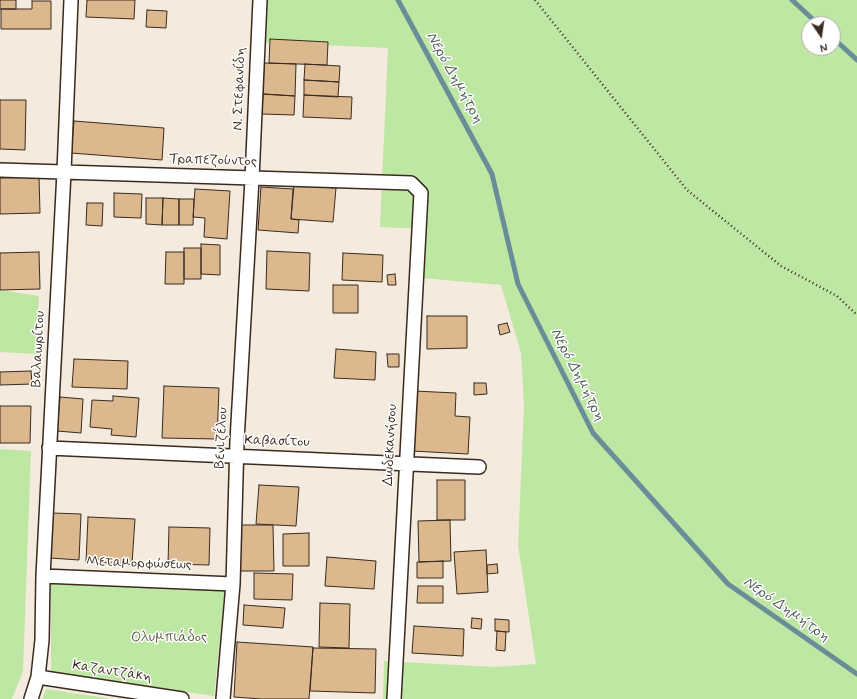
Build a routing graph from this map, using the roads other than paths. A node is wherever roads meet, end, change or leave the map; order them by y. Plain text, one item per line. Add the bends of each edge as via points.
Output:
1 (71, 0) edge
2 (260, 0) edge
3 (0, 170) edge
4 (64, 172) junction
5 (252, 179) junction
6 (421, 193) joint
7 (49, 448) junction
8 (236, 456) junction
9 (406, 464) junction
10 (479, 467) dead end
11 (43, 576) junction
12 (233, 584) junction
13 (38, 677) junction
14 (30, 699) edge
15 (182, 699) edge
16 (223, 699) edge
17 (394, 699) edge

1 - 4 street, Βαλαωρίτου
2 - 5 street, Ν. Στεφανίδη
3 - 4 street, Τραπεζούντος
4 - 5 street, Τραπεζούντος
4 - 7 street, Βαλαωρίτου
5 - 6 street, Τραπεζούντος via 410,182
5 - 8 street, Βενιζέλου
6 - 9 street, Δωδεκανήσου
7 - 8 street, Καβασίτου
7 - 11 street, Βαλαωρίτου
8 - 9 street, Καβασίτου
8 - 12 street, Βενιζέλου
9 - 10 street, Καβασίτου
9 - 17 street, Δωδεκανήσου
11 - 12 street, Μεταμορφώσεως
11 - 13 street, Βαλαωρίτου
12 - 16 street, Βενιζέλου
13 - 14 street, Βαλαωρίτου
13 - 15 street, Καζαντζάκη

